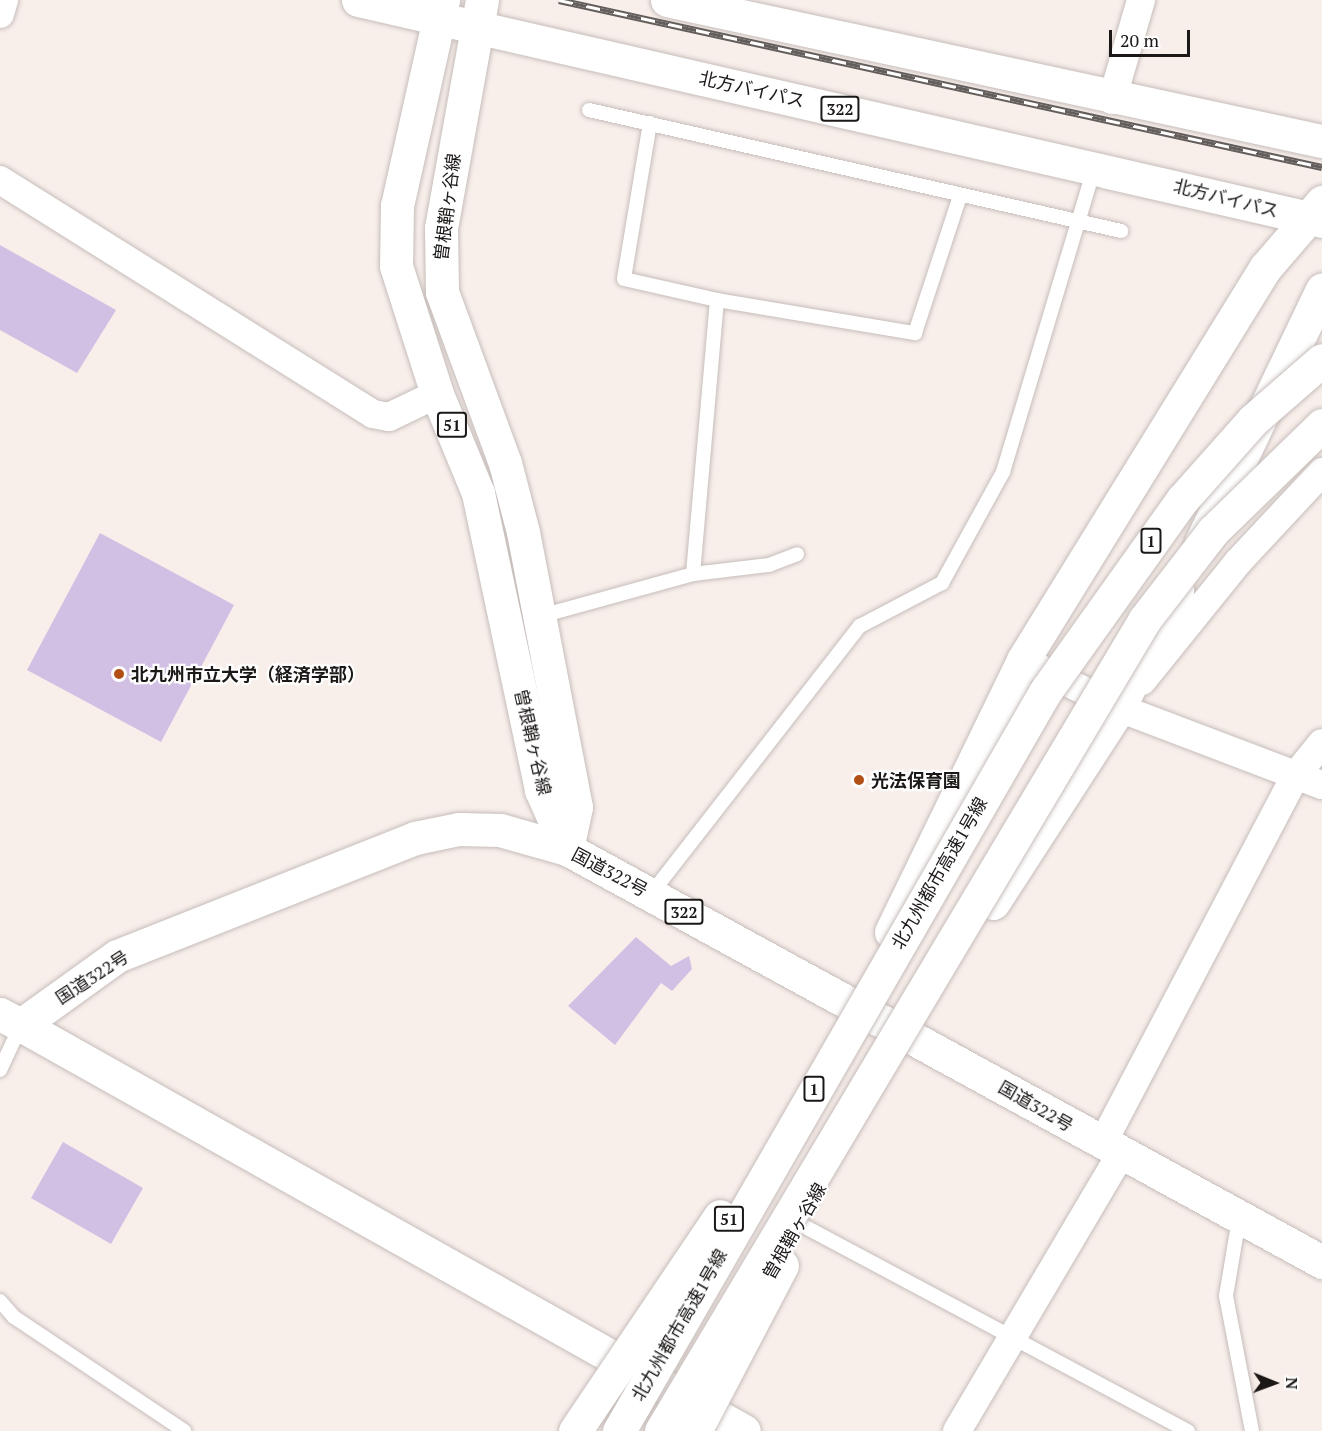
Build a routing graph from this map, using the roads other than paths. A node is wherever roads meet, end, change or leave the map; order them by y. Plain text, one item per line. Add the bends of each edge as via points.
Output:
1 (4, 0) edge
2 (358, 0) edge
3 (667, 0) edge
4 (1141, 0) edge
5 (440, 9) edge
6 (0, 14) edge
7 (479, 14) edge
8 (1112, 100) junction
9 (589, 110) dead end
10 (650, 123) junction
11 (1322, 141) edge
12 (1095, 166) junction
13 (0, 180) edge
14 (960, 196) junction
15 (1317, 214) edge
16 (1080, 220) junction
17 (1122, 231) dead end
18 (1322, 289) edge
19 (717, 300) junction
20 (1322, 360) edge
21 (437, 394) junction
22 (1322, 425) edge
23 (1322, 472) edge
24 (797, 554) dead end
25 (693, 574) junction
26 (541, 616) junction
27 (1023, 660) junction
28 (1119, 708) junction
29 (1322, 742) edge
30 (1011, 749) junction
31 (1309, 780) edge
32 (567, 849) junction
33 (651, 894) junction
34 (855, 1007) junction
35 (10, 1019) edge
36 (907, 1025) junction
37 (0, 1070) edge
38 (1112, 1149) junction
39 (1239, 1220) junction
40 (798, 1223) junction
41 (1322, 1262) edge
42 (0, 1301) edge
43 (1008, 1338) junction
44 (639, 1369) junction
45 (691, 1422) edge
46 (163, 1425) edge
47 (184, 1431) edge
48 (575, 1431) edge
49 (604, 1431) edge
50 (619, 1431) edge
51 (662, 1431) edge
52 (744, 1431) edge
53 (957, 1431) edge
54 (1188, 1431) edge
55 (1252, 1431) edge

1 - 6 street
2 - 5 main road, 北方バイパス / 322
3 - 8 main road
4 - 8 street
5 - 7 main road, 北方バイパス / 322
5 - 21 main road, 曽根鞘ヶ谷線 / 51 via 395,236 402,298
7 - 12 main road, 北方バイパス / 322
7 - 26 main road, 曽根鞘ヶ谷線 / 51 via 441,228 441,292 515,497
8 - 11 main road
9 - 10 lane
10 - 14 lane
10 - 19 lane via 624,279
12 - 15 main road, 北方バイパス / 322
12 - 16 lane
13 - 21 street via 373,414 389,417
14 - 16 lane
14 - 19 lane via 915,333
15 - 27 main road via 1266,267
16 - 17 lane
16 - 33 lane via 1003,472 942,583 860,626
18 - 28 main road
19 - 25 lane
20 - 30 main road, 北九州都市高速1号線 / 1, bridge via 1253,420 1182,500 1111,595
21 - 32 main road, 曽根鞘ヶ谷線 / 51 via 478,493 541,789
22 - 36 main road, 1, bridge via 1213,531 1145,619
23 - 28 street via 1238,562
24 - 25 lane via 769,565
25 - 26 lane
26 - 32 main road, 曽根鞘ヶ谷線 / 51 via 576,807
27 - 28 street
27 - 34 main road
28 - 31 street
28 - 36 main road
29 - 31 street
30 - 48 main road, bridge via 959,822 733,1198 662,1294
30 - 50 main road, 北九州都市高速1号線 / 1, bridge
31 - 38 street
32 - 33 main road, 国道322号 / 322
32 - 35 main road, 国道322号 / 322 via 500,830 459,829 414,838 117,956
33 - 34 main road, 国道322号 / 322
34 - 36 main road, 国道322号 / 322
34 - 44 main road, 51
35 - 37 lane
35 - 44 main road
36 - 38 main road, 国道322号 / 322
36 - 40 main road, 曽根鞘ヶ谷線
36 - 45 main road, bridge
36 - 51 main road, 1, bridge
38 - 39 main road, 国道322号 / 322
38 - 43 street
39 - 41 main road, 国道322号 / 322
39 - 55 lane via 1226,1296
40 - 43 lane
40 - 45 main road, 曽根鞘ヶ谷線
42 - 46 lane via 14,1317
43 - 53 street
43 - 54 lane
44 - 45 main road
44 - 49 main road, 51
45 - 52 main road
46 - 47 lane

